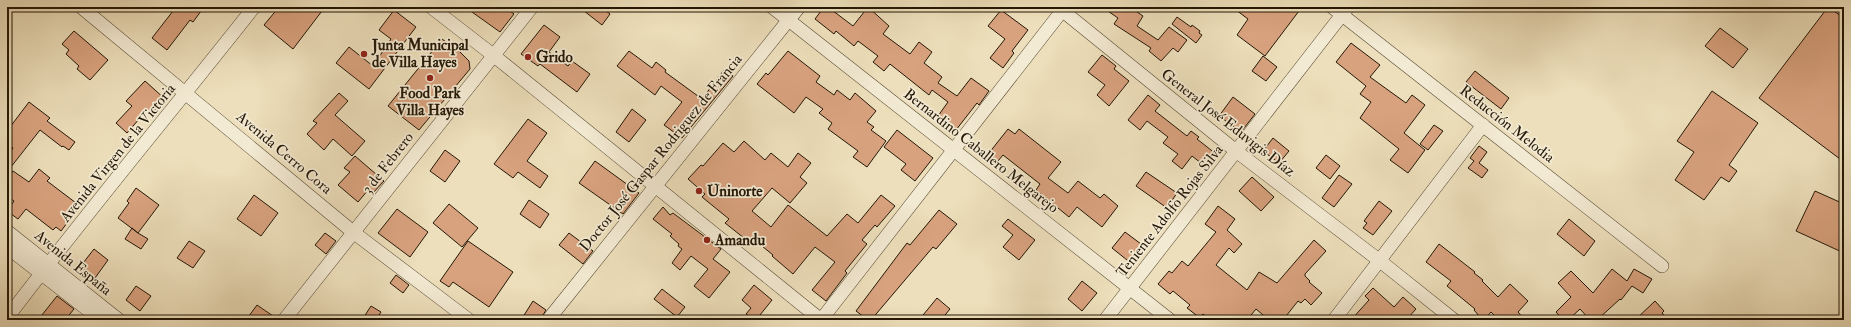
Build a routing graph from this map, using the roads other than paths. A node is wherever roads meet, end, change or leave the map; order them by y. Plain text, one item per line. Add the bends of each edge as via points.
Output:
1 (81, 7) edge
2 (254, 7) edge
3 (431, 7) edge
4 (532, 7) edge
5 (772, 7) edge
6 (799, 7) edge
7 (1062, 8) edge
8 (1341, 10) edge
9 (789, 20) junction
10 (493, 55) junction
11 (187, 93) junction
12 (1483, 125) junction
13 (954, 150) junction
14 (1236, 151) junction
15 (656, 185) junction
16 (7, 231) edge
17 (353, 232) junction
18 (7, 247) edge
19 (1380, 261) junction
20 (1662, 266) dead end
21 (44, 269) junction
22 (1129, 289) junction
23 (7, 318) edge
24 (101, 320) edge
25 (119, 320) edge
26 (284, 320) edge
27 (469, 320) edge
28 (548, 320) edge
29 (821, 320) edge
30 (1105, 320) edge
31 (1170, 320) edge
32 (1334, 320) edge
33 (1454, 320) edge

1 - 11 street, Avenida Cerro Cora
2 - 11 street, Avenida Virgen de la Victoria
3 - 10 street
4 - 10 street, 3 de Febrero
5 - 9 street, Bernardino Caballero Melgarejo
6 - 9 street, Doctor José Gaspar Rodriguez de Francia
7 - 13 street
7 - 14 street, General José Eduvigis Díaz
8 - 12 street, Reducción Melodia
8 - 14 street, Teniente Adolfo Rojas Silva
9 - 13 street, Bernardino Caballero Melgarejo
9 - 15 street, Doctor José Gaspar Rodriguez de Francia
10 - 15 street
10 - 17 street, 3 de Febrero
11 - 17 street, Avenida Cerro Cora
11 - 21 street, Avenida Virgen de la Victoria
12 - 19 street
12 - 20 street, Reducción Melodia
13 - 22 street, Bernardino Caballero Melgarejo
13 - 29 street
14 - 19 street, General José Eduvigis Díaz
14 - 22 street, Teniente Adolfo Rojas Silva
15 - 28 street, Doctor José Gaspar Rodriguez de Francia
15 - 29 street
16 - 21 street, Avenida España
17 - 26 street, 3 de Febrero
17 - 27 street, Avenida Cerro Cora
18 - 21 street, Avenida España
19 - 32 street
19 - 33 street, General José Eduvigis Díaz
21 - 23 street, Avenida Virgen de la Victoria
21 - 24 street, Avenida España
21 - 25 street, Avenida España
22 - 30 street, Teniente Adolfo Rojas Silva
22 - 31 street, Bernardino Caballero Melgarejo

